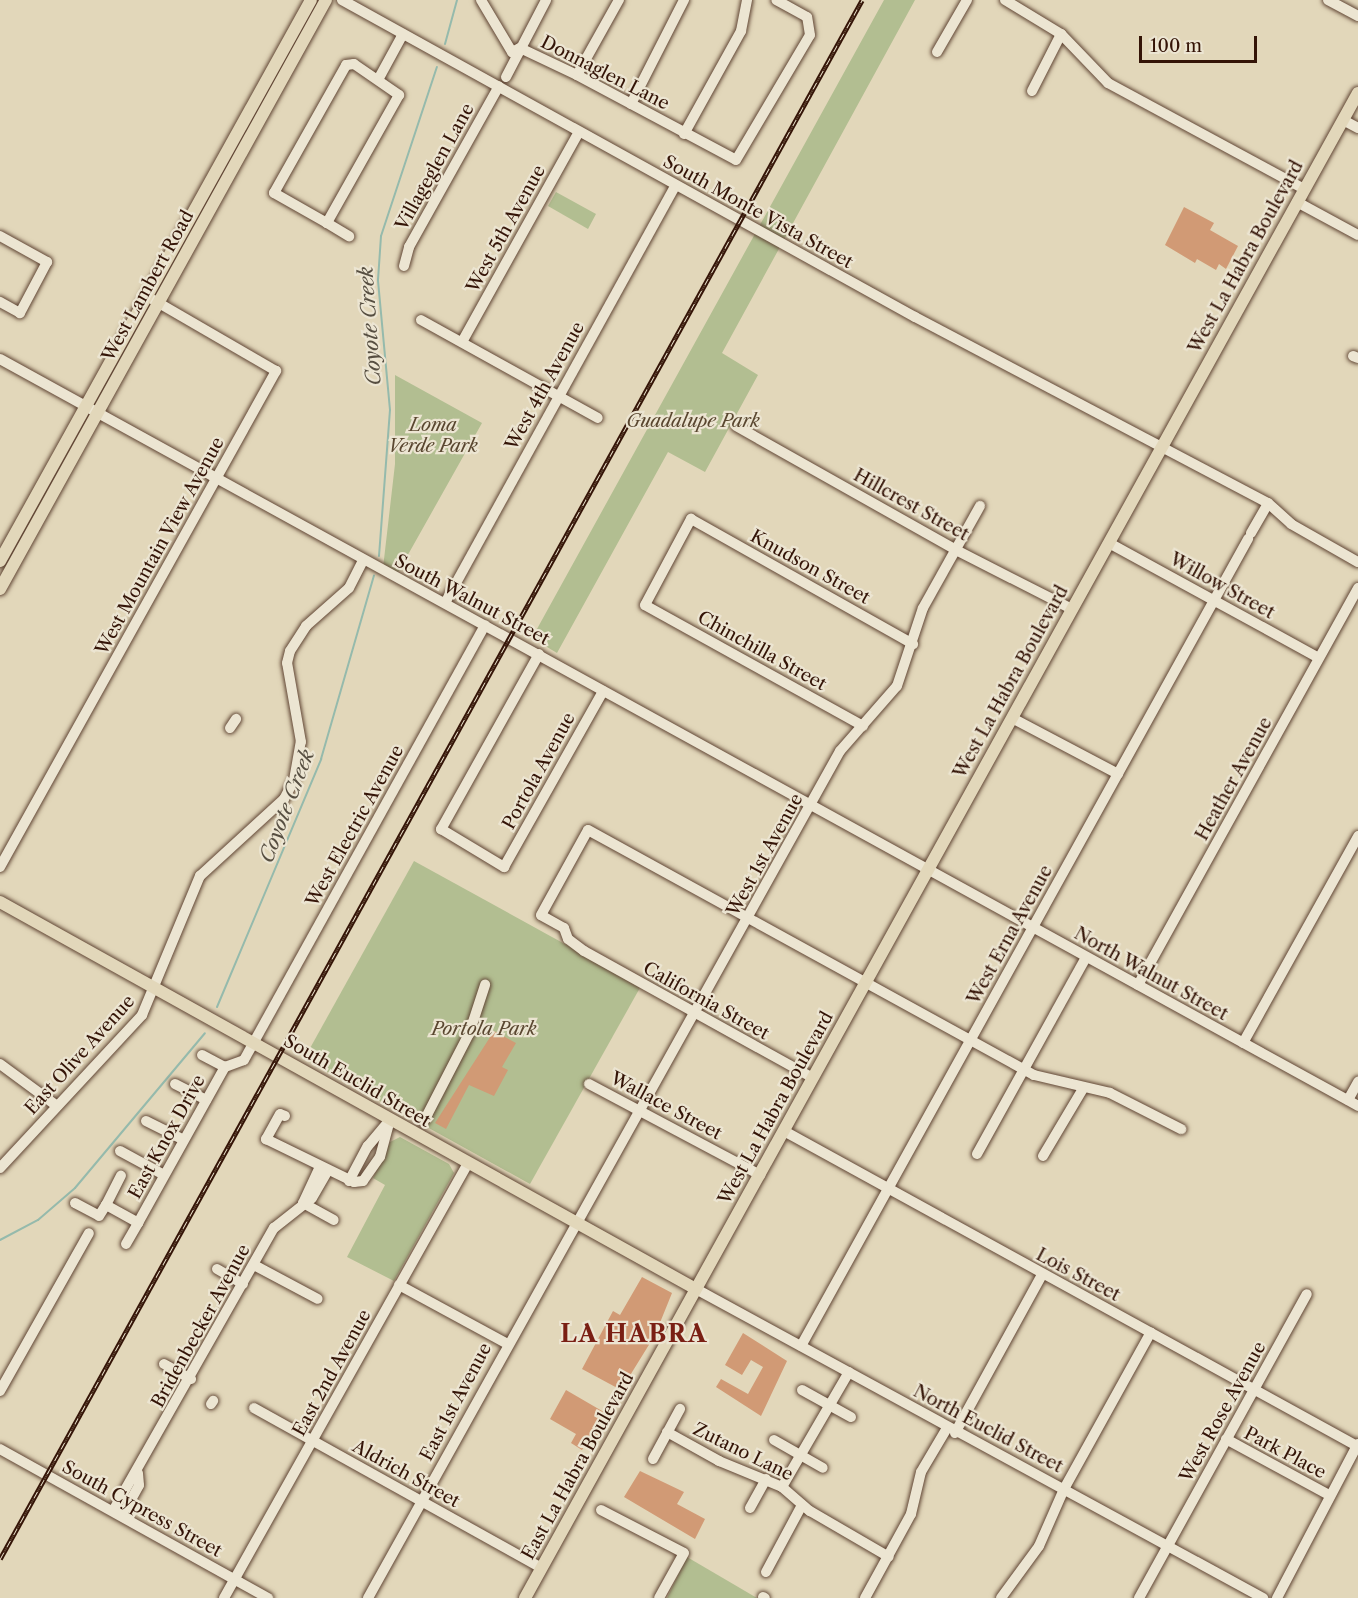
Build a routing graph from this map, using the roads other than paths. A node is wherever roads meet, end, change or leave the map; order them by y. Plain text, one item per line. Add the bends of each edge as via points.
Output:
1 (311, 0) edge
2 (326, 0) edge
3 (342, 0) edge
4 (481, 0) edge
5 (546, 0) edge
6 (619, 0) edge
7 (684, 0) edge
8 (747, 0) edge
9 (776, 0) edge
10 (967, 0) edge
11 (1005, 0) edge
12 (1328, 0) edge
13 (1358, 16) edge
14 (403, 34) junction
15 (1061, 34) junction
16 (520, 48) junction
17 (937, 52) dead end
18 (577, 75) junction
19 (379, 78) junction
20 (503, 82) junction
21 (1032, 91) dead end
22 (1358, 93) edge
23 (631, 104) junction
24 (1343, 120) junction
25 (1358, 128) edge
26 (579, 132) junction
27 (684, 134) junction
28 (675, 186) junction
29 (1304, 189) junction
30 (1297, 202) junction
31 (327, 223) junction
32 (1358, 235) edge
33 (0, 236) edge
34 (349, 236) dead end
35 (404, 266) dead end
36 (147, 296) junction
37 (0, 302) edge
38 (159, 303) junction
39 (421, 320) dead end
40 (462, 342) junction
41 (0, 359) edge
42 (558, 396) junction
43 (86, 405) junction
44 (98, 413) junction
45 (598, 418) dead end
46 (736, 426) dead end
47 (1160, 450) junction
48 (217, 478) junction
49 (1268, 504) junction
50 (980, 506) dead end
51 (690, 519) joint
52 (1109, 543) junction
53 (956, 550) junction
54 (1, 555) edge
55 (16, 560) junction
56 (363, 560) junction
57 (1358, 562) edge
58 (1358, 588) edge
59 (0, 589) edge
60 (1214, 600) junction
61 (445, 603) junction
62 (1072, 609) junction
63 (485, 624) junction
64 (913, 644) junction
65 (539, 654) junction
66 (1319, 658) junction
67 (603, 691) junction
68 (1012, 718) junction
69 (863, 726) junction
70 (1118, 774) junction
71 (811, 805) junction
72 (1358, 836) edge
73 (0, 867) edge
74 (928, 870) junction
75 (0, 902) edge
76 (748, 918) junction
77 (1033, 928) junction
78 (1086, 957) junction
79 (866, 983) junction
80 (485, 985) dead end
81 (1138, 985) junction
82 (157, 989) junction
83 (695, 1016) junction
84 (971, 1040) junction
85 (254, 1043) junction
86 (1243, 1043) junction
87 (202, 1055) dead end
88 (0, 1064) edge
89 (225, 1067) junction
90 (1024, 1070) junction
91 (813, 1078) junction
92 (1358, 1082) edge
93 (175, 1084) dead end
94 (589, 1084) dead end
95 (1084, 1087) junction
96 (207, 1100) junction
97 (1348, 1100) junction
98 (57, 1106) junction
99 (1358, 1106) edge
100 (642, 1111) junction
101 (285, 1116) dead end
102 (390, 1120) junction
103 (146, 1121) dead end
104 (424, 1121) dead end
105 (1181, 1130) dead end
106 (784, 1131) junction
107 (184, 1140) junction
108 (120, 1151) dead end
109 (977, 1154) dead end
110 (1043, 1156) dead end
111 (468, 1164) junction
112 (0, 1168) edge
113 (323, 1170) junction
114 (760, 1174) junction
115 (164, 1175) junction
116 (121, 1176) dead end
117 (349, 1181) junction
118 (888, 1190) junction
119 (75, 1203) dead end
120 (303, 1203) junction
121 (106, 1205) junction
122 (334, 1220) dead end
123 (575, 1222) junction
124 (138, 1223) junction
125 (89, 1233) dead end
126 (126, 1244) dead end
127 (254, 1264) junction
128 (217, 1269) dead end
129 (1042, 1275) junction
130 (243, 1284) junction
131 (399, 1285) junction
132 (696, 1289) junction
133 (1307, 1294) dead end
134 (318, 1299) dead end
135 (1151, 1332) junction
136 (506, 1343) junction
137 (801, 1346) junction
138 (164, 1364) dead end
139 (849, 1372) junction
140 (191, 1379) junction
141 (1254, 1388) junction
142 (802, 1390) dead end
143 (0, 1391) edge
144 (828, 1404) junction
145 (254, 1408) dead end
146 (680, 1408) dead end
147 (851, 1417) dead end
148 (951, 1430) junction
149 (667, 1432) junction
150 (1226, 1439) junction
151 (774, 1440) dead end
152 (313, 1441) junction
153 (1358, 1445) edge
154 (0, 1449) edge
155 (800, 1454) junction
156 (653, 1459) dead end
157 (823, 1468) dead end
158 (766, 1479) junction
159 (782, 1487) junction
160 (1064, 1489) junction
161 (1329, 1495) junction
162 (422, 1501) junction
163 (802, 1505) junction
164 (750, 1508) dead end
165 (601, 1510) dead end
166 (117, 1514) junction
167 (1169, 1546) junction
168 (889, 1557) junction
169 (542, 1568) junction
170 (766, 1572) dead end
171 (235, 1580) junction
172 (225, 1598) edge
173 (268, 1598) edge
174 (368, 1598) edge
175 (525, 1598) edge
176 (659, 1598) edge
177 (865, 1598) edge
178 (1001, 1598) edge
179 (1139, 1598) edge
180 (1263, 1598) edge
181 (1276, 1598) edge

1 - 36 main road, West Lambert Road
2 - 38 main road, West Lambert Road
3 - 14 street, South Monte Vista Street
4 - 16 street, Donnaglen Lane via 512,52
5 - 16 street, Villageglen Lane
6 - 18 street
7 - 23 street
8 - 27 street via 741,31
9 - 27 street, Donnaglen Lane via 807,17 811,25 743,154 736,160
10 - 17 street
11 - 15 street
12 - 13 street
14 - 19 street
14 - 20 street, South Monte Vista Street
15 - 21 street
15 - 29 street via 1108,83
16 - 18 street, Donnaglen Lane
16 - 20 street, Villageglen Lane
18 - 23 street, Donnaglen Lane
19 - 31 street via 399,95
19 - 31 street via 354,64 346,65 274,193
20 - 26 street, South Monte Vista Street
20 - 35 street, Villageglen Lane via 409,247
22 - 24 main road, West La Habra Boulevard
23 - 27 street, Donnaglen Lane
24 - 25 street
24 - 29 main road, West La Habra Boulevard
26 - 28 street, South Monte Vista Street
26 - 40 street, West 5th Avenue
28 - 42 street, West 4th Avenue
28 - 47 street, South Monte Vista Street
29 - 30 main road, West La Habra Boulevard
30 - 32 street
30 - 47 main road, West La Habra Boulevard
31 - 34 street
33 - 37 street via 47,262 20,313
36 - 38 street, West Mountain View Avenue
36 - 43 main road, West Lambert Road
38 - 44 main road, West Lambert Road
38 - 48 street, West Mountain View Avenue via 276,371
39 - 40 street
40 - 42 street
41 - 43 street, South Walnut Street
42 - 45 street
42 - 61 street, West 4th Avenue
43 - 44 street, South Walnut Street
43 - 54 main road, West Lambert Road
44 - 48 street, South Walnut Street
44 - 55 main road, West Lambert Road
46 - 53 street, Hillcrest Street
47 - 49 street, South Monte Vista Street via 1179,455
47 - 52 main road, West La Habra Boulevard
48 - 56 street, South Walnut Street
48 - 73 street, West Mountain View Avenue
49 - 57 street, South Monte Vista Street via 1291,524
49 - 60 street, West Erna Avenue
50 - 53 street, West 1st Avenue
51 - 64 street, Knudson Street
51 - 69 street, Chinchilla Street via 645,605
52 - 60 street, Willow Street
52 - 62 main road, West La Habra Boulevard
53 - 62 street, Hillcrest Street
53 - 64 street, West 1st Avenue via 923,608
54 - 55 street
55 - 59 main road, West Lambert Road
56 - 61 street, South Walnut Street
56 - 82 street, East Olive Avenue via 350,588 306,626 290,651 287,663 301,721 294,780 271,814 200,876 183,910
58 - 66 street, Heather Avenue
60 - 66 street, Willow Street
60 - 70 street, West Erna Avenue
61 - 63 street, South Walnut Street
62 - 68 main road, West La Habra Boulevard
63 - 65 street, South Walnut Street
63 - 85 street, West Electric Avenue
64 - 69 street, West 1st Avenue via 891,695
65 - 67 street, South Walnut Street
65 - 67 street, Portola Avenue via 441,830 504,867
66 - 81 street, Heather Avenue
67 - 71 street, South Walnut Street
68 - 70 street
68 - 74 main road, West La Habra Boulevard
69 - 71 street, West 1st Avenue via 840,751
70 - 77 street, West Erna Avenue
71 - 74 street, South Walnut Street
71 - 76 street, West 1st Avenue
72 - 86 street
74 - 77 street, North Walnut Street
74 - 79 main road, West La Habra Boulevard
75 - 82 main road, South Euclid Street
76 - 79 street
76 - 83 street, West 1st Avenue
76 - 83 street, California Street via 588,830 541,915 564,928 568,939 584,951
77 - 78 street, North Walnut Street
77 - 84 street, West Erna Avenue
78 - 81 street, North Walnut Street
78 - 90 street
79 - 84 street
79 - 91 main road, West La Habra Boulevard
80 - 104 street via 469,1034
81 - 86 street, North Walnut Street
82 - 85 main road, South Euclid Street
82 - 98 street, East Olive Avenue via 142,1015
83 - 91 street, California Street
83 - 100 street, West 1st Avenue
84 - 90 street
84 - 118 street, West Erna Avenue
85 - 89 street, East Knox Drive via 244,1060
85 - 102 main road, South Euclid Street
86 - 97 street, North Walnut Street
87 - 89 street
88 - 98 street
89 - 96 street, East Knox Drive
90 - 95 street
90 - 109 street
91 - 106 main road, West La Habra Boulevard
92 - 97 street
93 - 96 street
94 - 100 street, Wallace Street
95 - 105 street via 1110,1093
95 - 110 street
96 - 107 street, East Knox Drive
97 - 99 street, North Walnut Street
98 - 112 street, East Olive Avenue
100 - 114 street, Wallace Street
100 - 123 street, West 1st Avenue
101 - 113 street via 280,1114 266,1139
102 - 111 main road, South Euclid Street
102 - 117 street via 368,1146
102 - 117 street via 389,1138 368,1177
103 - 107 street
106 - 114 main road, West La Habra Boulevard
106 - 118 street, Lois Street
107 - 115 street, East Knox Drive
108 - 115 street
111 - 123 main road, South Euclid Street
111 - 131 street, East 2nd Avenue
113 - 117 street
113 - 120 street, Bridenbecker Avenue
114 - 132 main road, West La Habra Boulevard
115 - 124 street, East Knox Drive
116 - 121 street
118 - 129 street, Lois Street
118 - 137 street, West Erna Avenue
119 - 121 street, East Knox Drive via 99,1216
120 - 122 street
120 - 127 street, Bridenbecker Avenue via 274,1228
121 - 124 street, East Knox Drive
123 - 132 main road, South Euclid Street
123 - 136 street, East 1st Avenue
124 - 126 street
125 - 143 street
127 - 130 street, Bridenbecker Avenue
127 - 134 street
128 - 130 street
129 - 135 street, Lois Street
129 - 148 street
130 - 140 street, Bridenbecker Avenue
131 - 136 street
131 - 152 street, East 2nd Avenue
132 - 137 street, North Euclid Street
132 - 169 main road, East La Habra Boulevard
133 - 141 street, West Rose Avenue
135 - 141 street, Lois Street
135 - 160 street
136 - 162 street, East 1st Avenue
137 - 139 street, North Euclid Street
138 - 140 street
139 - 144 street
139 - 148 street, North Euclid Street
140 - 166 street, Bridenbecker Avenue via 138,1473 139,1485
141 - 150 street, West Rose Avenue
141 - 153 street, Lois Street
142 - 144 street
144 - 147 street
144 - 155 street
145 - 152 street, Aldrich Street
146 - 149 street
148 - 160 street, North Euclid Street
148 - 168 street via 921,1472 910,1514
149 - 156 street
149 - 158 street, Zutano Lane via 718,1461
150 - 161 street, Park Place
150 - 167 street, West Rose Avenue
151 - 155 street
152 - 162 street, Aldrich Street
152 - 171 street, East 2nd Avenue
153 - 161 street
154 - 166 street, South Cypress Street
155 - 157 street
155 - 159 street
158 - 159 street, Zutano Lane
158 - 164 street
159 - 163 street, Zutano Lane
160 - 167 street, North Euclid Street
160 - 178 street via 1039,1546
161 - 181 street
162 - 169 street, Aldrich Street
162 - 174 street, East 1st Avenue
163 - 168 street, Zutano Lane
163 - 170 street
165 - 176 street via 684,1553
166 - 171 street, South Cypress Street
167 - 179 street, West Rose Avenue
167 - 180 street, North Euclid Street
168 - 177 street
169 - 175 main road, East La Habra Boulevard
171 - 172 street, East 2nd Avenue
171 - 173 street, South Cypress Street

